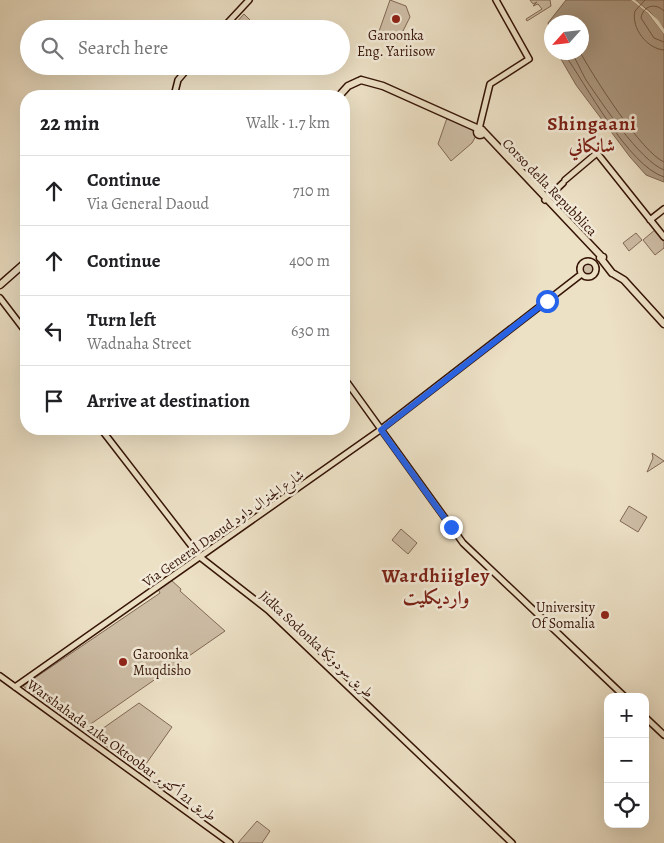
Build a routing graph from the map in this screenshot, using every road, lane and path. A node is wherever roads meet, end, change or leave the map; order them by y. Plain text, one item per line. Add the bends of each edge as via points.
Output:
1 (250, 0) edge
2 (495, 0) edge
3 (232, 20) edge
4 (516, 38) junction
5 (529, 60) junction
6 (182, 75) edge
7 (176, 90) edge
8 (344, 90) edge
9 (480, 131) junction
10 (545, 199) junction
11 (664, 209) edge
12 (650, 220) junction
13 (664, 237) edge
14 (601, 258) junction
15 (594, 265) junction
16 (20, 268) edge
17 (581, 274) junction
18 (0, 286) edge
19 (0, 296) edge
20 (20, 323) edge
21 (664, 325) edge
22 (350, 387) edge
23 (381, 430) junction
24 (107, 435) edge
25 (439, 512) junction
26 (200, 557) junction
27 (489, 570) junction
28 (0, 676) edge
29 (15, 686) junction
30 (620, 693) edge
31 (620, 693) edge
32 (649, 720) edge
33 (664, 734) edge
34 (230, 843) edge
35 (512, 843) edge

1 - 3 main road
2 - 4 main road
4 - 5 main road
4 - 5 main road
5 - 9 main road via 490,84
6 - 7 main road
8 - 9 highway via 361,80
9 - 10 highway
10 - 12 main road via 597,153
10 - 14 highway
11 - 12 main road
12 - 13 main road
14 - 15 main road
14 - 21 highway
15 - 17 main road via 594,275
15 - 17 main road via 583,262
16 - 18 highway
17 - 23 main road, Via General Daoud شارع الجنرال داود
19 - 20 main road
22 - 23 main road
23 - 25 main road
23 - 26 main road, Via General Daoud شارع الجنرال داود
24 - 26 main road, Jidka Sodonka طريق سودونكا
25 - 27 main road
25 - 27 main road via 464,546
26 - 29 main road, Via General Daoud شارع الجنرال داود
26 - 35 main road, Jidka Sodonka طريق سودونكا via 270,609
27 - 30 main road
27 - 31 main road
28 - 29 main road, Warshahada 21ka Oktoobar طريق 21 أكتوبر
29 - 34 main road, Warshahada 21ka Oktoobar طريق 21 أكتوبر
32 - 33 main road

